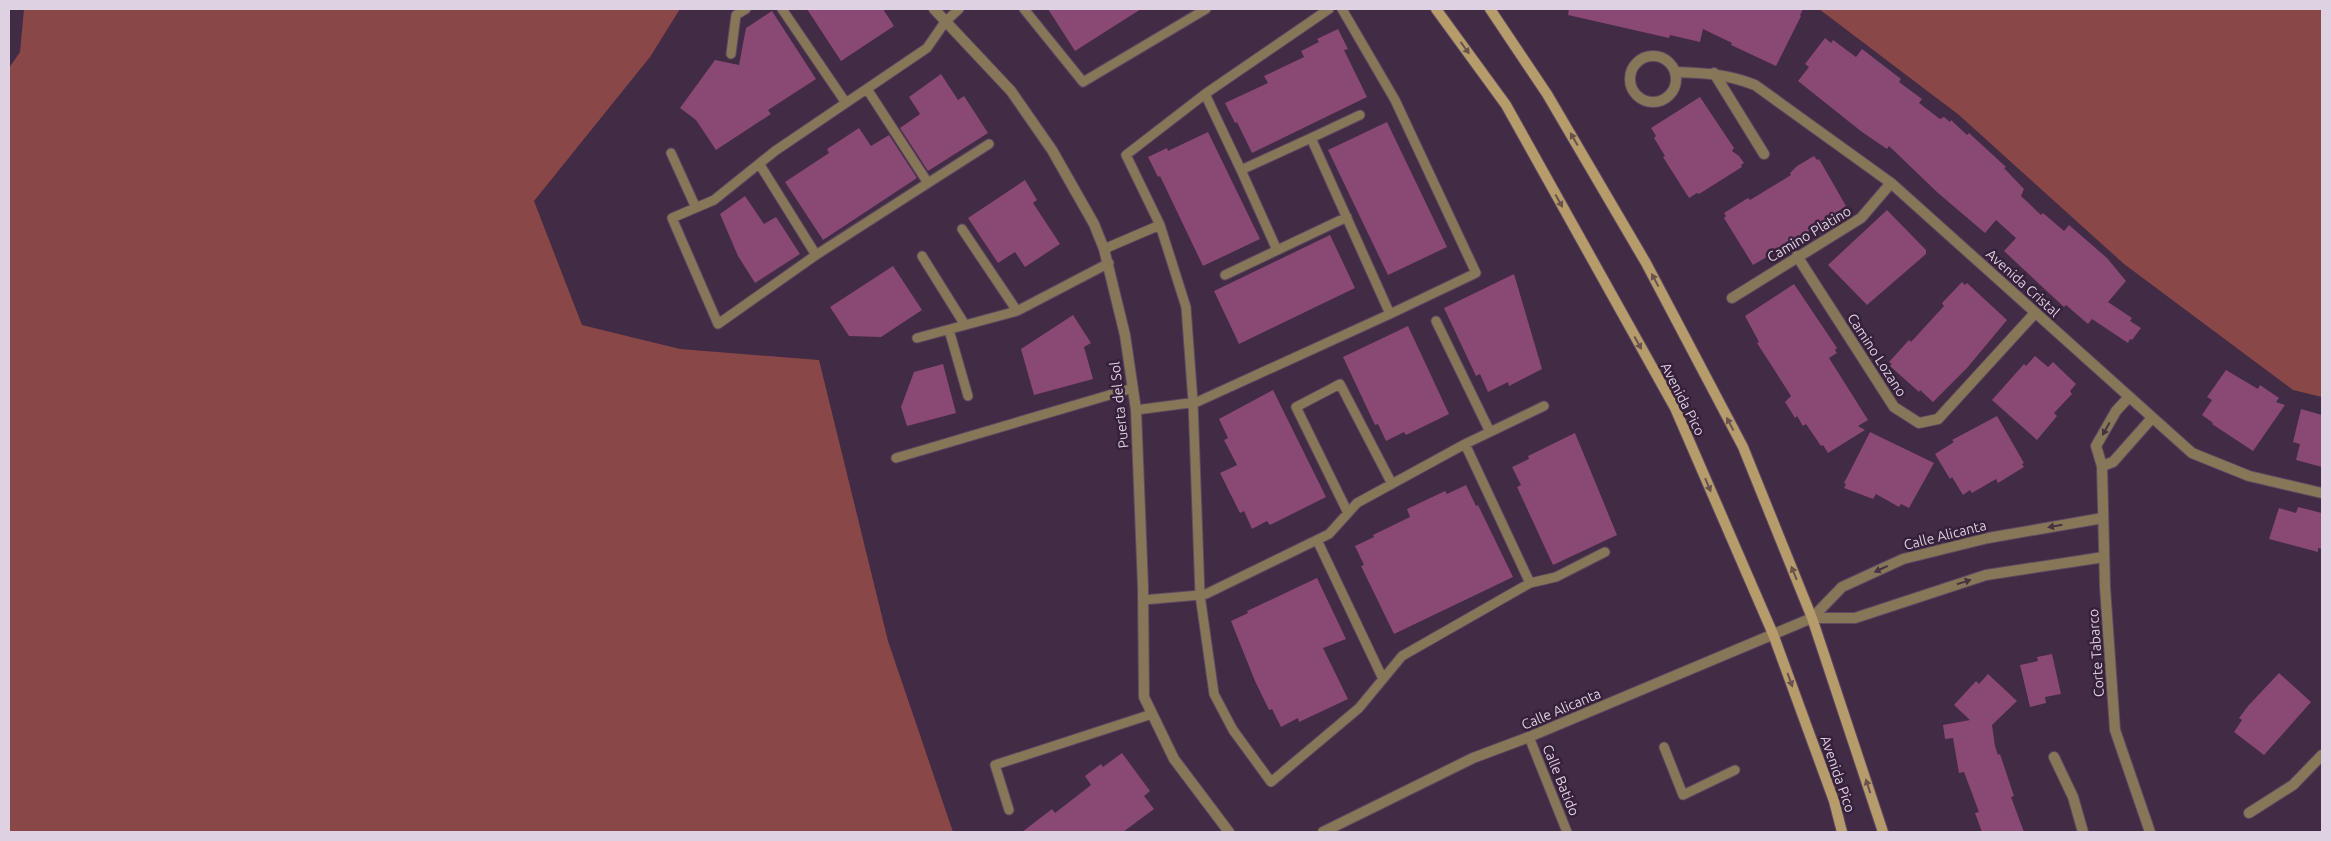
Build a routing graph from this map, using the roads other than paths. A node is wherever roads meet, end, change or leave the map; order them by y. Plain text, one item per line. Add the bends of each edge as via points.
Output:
1 (746, 9) edge
2 (782, 9) edge
3 (934, 9) edge
4 (959, 9) edge
5 (1024, 9) edge
6 (1206, 9) edge
7 (1329, 9) edge
8 (1342, 9) edge
9 (1436, 9) edge
10 (1490, 9) edge
11 (946, 22) junction
12 (731, 54) dead end
13 (1675, 72) junction
14 (1714, 73) junction
15 (867, 89) junction
16 (1204, 94) junction
17 (846, 103) junction
18 (1360, 114) dead end
19 (1311, 138) junction
20 (989, 144) dead end
21 (671, 153) dead end
22 (1764, 154) dead end
23 (760, 164) junction
24 (1241, 170) junction
25 (928, 182) junction
26 (1891, 183) junction
27 (696, 208) junction
28 (1347, 217) junction
29 (1160, 225) junction
30 (962, 229) dead end
31 (1104, 249) junction
32 (1277, 250) junction
33 (816, 255) junction
34 (922, 256) dead end
35 (1797, 256) junction
36 (1109, 263) junction
37 (1225, 275) dead end
38 (1732, 298) dead end
39 (1018, 311) junction
40 (2035, 313) junction
41 (1390, 314) junction
42 (1436, 321) dead end
43 (965, 325) junction
44 (949, 330) junction
45 (918, 338) dead end
46 (1133, 388) junction
47 (968, 396) dead end
48 (2129, 397) junction
49 (1193, 402) junction
50 (1544, 406) dead end
51 (1136, 410) junction
52 (2152, 418) junction
53 (1490, 432) junction
54 (1465, 444) junction
55 (896, 458) dead end
56 (2102, 466) junction
57 (1392, 484) junction
58 (2322, 493) edge
59 (1348, 512) junction
60 (2103, 518) junction
61 (1317, 540) junction
62 (1605, 552) dead end
63 (2104, 557) junction
64 (1530, 583) junction
65 (1200, 595) junction
66 (1143, 600) junction
67 (1812, 618) junction
68 (1773, 634) junction
69 (1383, 679) junction
70 (1152, 714) junction
71 (1529, 737) junction
72 (1664, 748) dead end
73 (2322, 755) edge
74 (2054, 757) dead end
75 (1735, 770) dead end
76 (1010, 810) dead end
77 (2249, 813) dead end
78 (1229, 832) edge
79 (1323, 832) edge
80 (1567, 832) edge
81 (1842, 832) edge
82 (1883, 832) edge
83 (2083, 832) edge
84 (2150, 832) edge

1 - 12 lane via 736,16
2 - 17 lane
3 - 11 street, Puerta del Sol
4 - 11 lane
5 - 6 lane via 1082,82
7 - 16 lane
8 - 41 lane via 1395,100 1476,272
9 -> 68 main road, Avenida Pico via 1506,105 1675,408
67 -> 10 main road, Avenida Pico via 1743,447 1646,263 1547,94
11 - 15 lane via 927,48
11 - 31 street, Puerta del Sol via 1017,99 1052,150 1094,224
13 - 13 street via 1663,58 1646,57 1632,69 1631,87 1644,100 1652,103 1661,101 1674,90
13 - 14 street, Avenida Cristal
14 - 22 street
14 - 26 street, Avenida Cristal via 1734,76 1755,86
15 - 17 lane
15 - 25 lane
16 - 24 lane
16 - 29 lane via 1126,155
17 - 23 lane
18 - 19 lane
19 - 24 lane
19 - 28 lane
20 - 25 lane
21 - 27 lane
23 - 27 lane via 714,200
23 - 33 lane
24 - 32 lane
25 - 33 lane
26 - 35 street, Camino Platino via 1861,218
26 - 40 street, Avenida Cristal
27 - 33 lane via 672,218 718,324
28 - 32 lane
28 - 41 lane
29 - 31 lane
29 - 49 lane via 1186,306
30 - 39 lane
31 - 36 street, Puerta del Sol
32 - 37 lane
34 - 43 lane
35 - 38 street, Camino Platino
35 - 40 street, Camino Lozano via 1894,408 1919,423 1938,419
36 - 39 lane
36 - 46 street, Puerta del Sol
39 - 43 lane
40 - 48 street, Avenida Cristal
41 - 49 lane
42 - 53 lane
43 - 44 lane
44 - 45 lane
44 - 47 lane
46 - 51 street, Puerta del Sol
46 - 55 lane
48 - 52 street, Avenida Cristal
48 -> 56 street, Corte Tabarco via 2116,411 2096,446
49 - 51 lane
49 - 65 lane
50 - 53 lane
51 - 66 street, Puerta del Sol
52 - 56 street via 2112,462
52 - 58 street, Avenida Cristal via 2192,453 2210,461 2249,476
53 - 54 lane
54 - 57 lane
54 - 64 lane
56 - 60 street, Corte Tabarco
57 - 59 lane via 1357,503
57 - 59 lane via 1340,384 1296,407
59 - 61 lane via 1329,534
60 - 63 street, Corte Tabarco
60 -> 67 street, Calle Alicanta via 1988,538 1903,559 1842,587
61 - 65 lane
61 - 69 lane
62 - 64 lane via 1556,577
67 -> 63 street, Calle Alicanta via 1855,618 1986,575
63 - 84 street, Corte Tabarco via 2115,730
64 - 69 lane via 1402,656
65 - 66 lane
65 - 69 lane via 1214,694 1233,730 1271,782 1359,708
66 - 70 street, Puerta del Sol via 1144,697
67 - 68 street, Calle Alicanta
82 -> 67 main road, Avenida Pico
68 - 71 street, Calle Alicanta
68 -> 81 main road, Avenida Pico
70 - 76 lane via 995,765
70 - 78 street, Puerta del Sol via 1174,759
71 - 79 street, Calle Alicanta via 1473,758
71 - 80 lane, Calle Batido
72 - 75 lane via 1683,795
73 - 77 street via 2294,785
74 - 83 street via 2073,797

